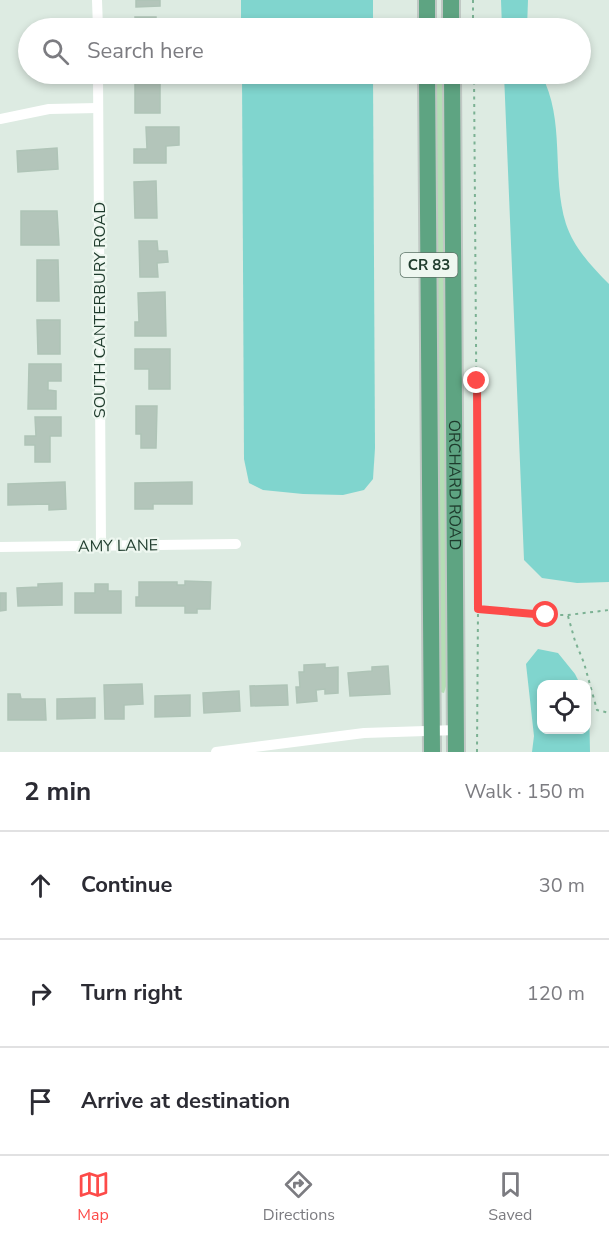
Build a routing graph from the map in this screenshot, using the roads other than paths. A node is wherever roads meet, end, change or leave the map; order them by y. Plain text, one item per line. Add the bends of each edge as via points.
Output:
1 (97, 0) edge
2 (427, 0) edge
3 (451, 0) edge
4 (98, 18) edge
5 (427, 18) edge
6 (451, 18) edge
7 (98, 84) edge
8 (427, 84) edge
9 (452, 84) edge
10 (98, 108) junction
11 (0, 119) edge
12 (236, 544) dead end
13 (101, 546) junction
14 (0, 547) edge
15 (457, 729) junction
16 (432, 731) junction
17 (251, 750) edge
18 (216, 752) edge
19 (432, 752) edge
20 (456, 752) edge

1 - 4 street
2 - 5 main road
3 - 6 main road
7 - 10 street, SOUTH CANTERBURY ROAD
8 - 16 main road, ORCHARD ROAD / CR 83
9 - 15 main road, ORCHARD ROAD / CR 83
10 - 11 street via 49,110
10 - 13 street, SOUTH CANTERBURY ROAD
12 - 13 street, AMY LANE
13 - 14 street, AMY LANE
15 - 16 street
15 - 20 main road, ORCHARD ROAD / CR 83
16 - 17 street via 364,734
16 - 19 main road, ORCHARD ROAD / CR 83
17 - 18 street

